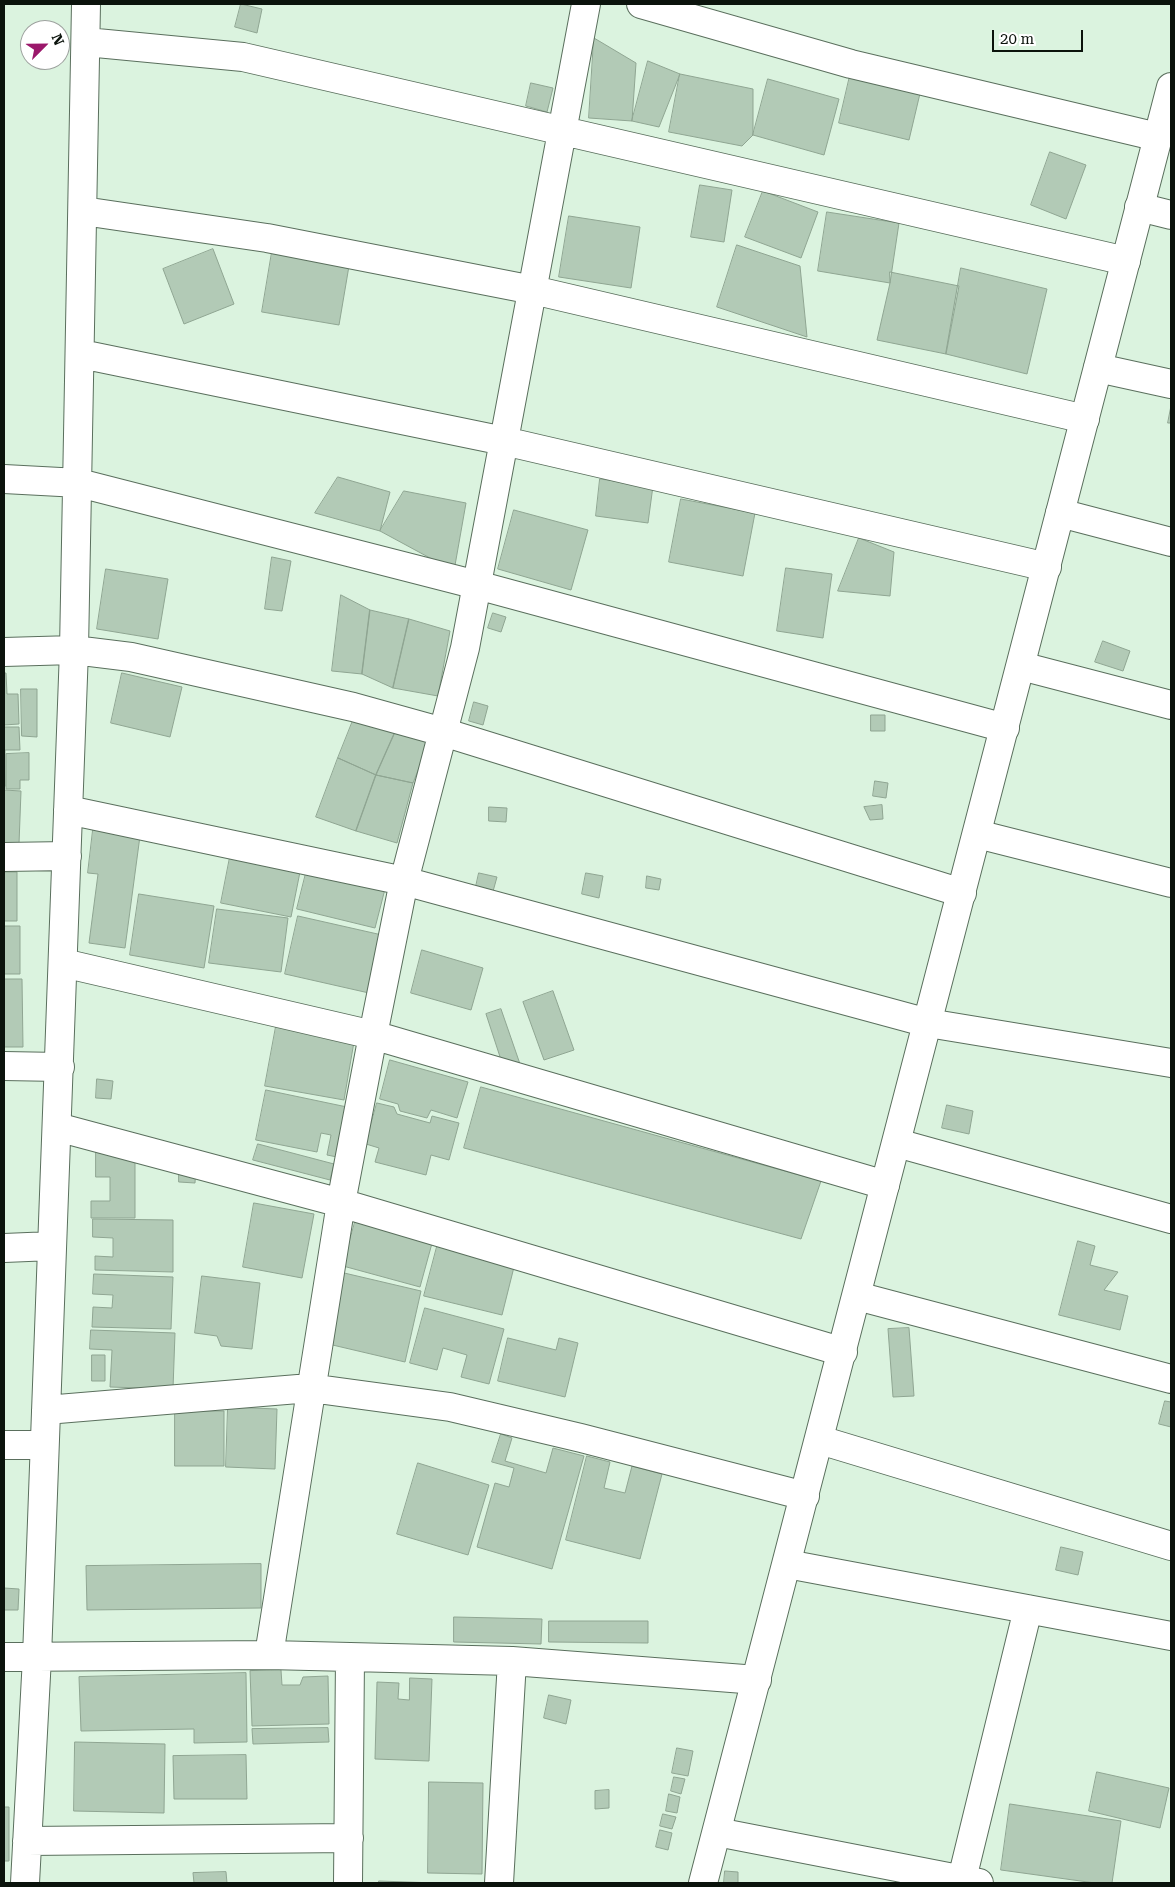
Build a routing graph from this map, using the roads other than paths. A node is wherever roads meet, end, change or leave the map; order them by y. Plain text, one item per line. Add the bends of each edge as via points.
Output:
1 (86, 4) edge
2 (586, 4) edge
3 (641, 4) edge
4 (86, 42) junction
5 (1171, 87) edge
6 (562, 133) junction
7 (1158, 137) junction
8 (1139, 207) junction
9 (83, 211) junction
10 (1171, 215) edge
11 (1126, 261) junction
12 (533, 290) junction
13 (81, 354) junction
14 (1098, 368) junction
15 (1171, 384) edge
16 (1085, 419) junction
17 (504, 441) junction
18 (4, 479) edge
19 (79, 483) junction
20 (1060, 513) junction
21 (1171, 542) edge
22 (1047, 567) junction
23 (477, 585) junction
24 (74, 650) junction
25 (4, 652) edge
26 (1021, 666) junction
27 (1171, 705) edge
28 (1005, 728) junction
29 (443, 732) junction
30 (68, 810) junction
31 (977, 834) junction
32 (67, 856) junction
33 (4, 858) edge
34 (404, 881) junction
35 (1171, 883) edge
36 (962, 893) junction
37 (64, 963) junction
38 (928, 1023) junction
39 (373, 1035) junction
40 (1171, 1063) edge
41 (4, 1066) edge
42 (60, 1067) junction
43 (57, 1127) junction
44 (897, 1143) junction
45 (886, 1185) junction
46 (340, 1203) junction
47 (1171, 1219) edge
48 (52, 1246) junction
49 (4, 1248) edge
50 (857, 1296) junction
51 (843, 1352) junction
52 (1171, 1379) edge
53 (310, 1388) junction
54 (46, 1410) junction
55 (820, 1440) junction
56 (4, 1445) edge
57 (44, 1445) junction
58 (805, 1496) junction
59 (1171, 1546) edge
60 (787, 1564) junction
61 (1028, 1609) junction
62 (1171, 1636) edge
63 (270, 1655) junction
64 (37, 1656) junction
65 (4, 1657) edge
66 (350, 1658) junction
67 (512, 1661) junction
68 (757, 1680) junction
69 (717, 1832) junction
70 (349, 1838) junction
71 (27, 1841) junction
72 (18, 1882) edge
73 (967, 1882) edge
74 (348, 1883) edge
75 (499, 1883) edge
76 (703, 1883) edge

1 - 4 street
2 - 6 street
3 - 7 street via 851,64
4 - 6 street via 242,58
4 - 9 street
5 - 7 street
6 - 11 street
6 - 12 street
7 - 8 street
8 - 10 street
8 - 11 street
9 - 12 street via 268,238
9 - 13 street
11 - 14 street
12 - 16 street
12 - 17 street
13 - 17 street
13 - 19 street
14 - 15 street
14 - 16 street
16 - 20 street
17 - 22 street
17 - 23 street
18 - 19 street
19 - 23 street
19 - 24 street
20 - 21 street
20 - 22 street
22 - 26 street
23 - 28 street
23 - 29 street via 465,648
24 - 25 street
24 - 29 street via 131,657
24 - 30 street
26 - 27 street
26 - 28 street
28 - 31 street
29 - 34 street
29 - 36 street
30 - 32 street
30 - 34 street
31 - 35 street
31 - 36 street
32 - 33 street
32 - 37 street
34 - 38 street
34 - 39 street
36 - 38 street
37 - 39 street
37 - 42 street
38 - 40 street
38 - 44 street
39 - 45 street
39 - 46 street
41 - 42 street
42 - 43 street
43 - 46 street
43 - 48 street
44 - 45 street
44 - 47 street
45 - 50 street
46 - 51 street
46 - 53 street
48 - 49 street
48 - 54 street
50 - 51 street
50 - 52 street
51 - 55 street
53 - 54 street
53 - 58 street via 450,1407
53 - 63 street
54 - 57 street
55 - 58 street
55 - 59 street
56 - 57 street
57 - 64 street
58 - 60 street
60 - 61 street
60 - 68 street
61 - 62 street
61 - 73 street
63 - 64 street
63 - 66 street
64 - 65 street
64 - 71 street
66 - 67 street
66 - 70 street
67 - 68 street
67 - 75 street
68 - 69 street
69 - 73 street
69 - 76 street
70 - 71 street
70 - 74 street
71 - 72 street

